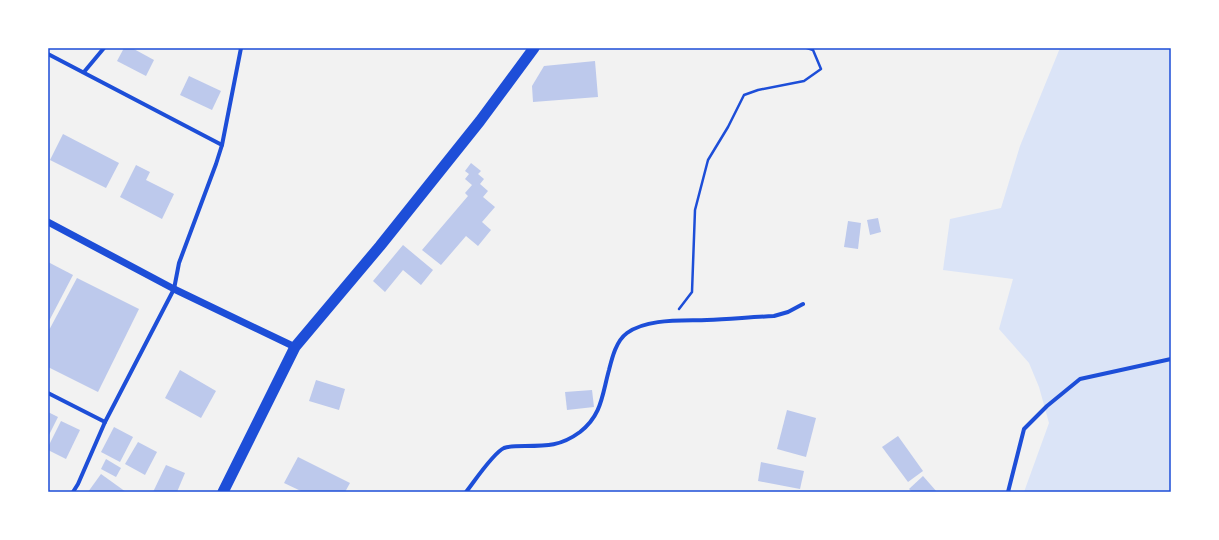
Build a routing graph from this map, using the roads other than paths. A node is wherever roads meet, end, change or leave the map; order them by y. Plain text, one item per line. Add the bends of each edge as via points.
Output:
1 (104, 48) edge
2 (241, 48) edge
3 (534, 48) edge
4 (48, 54) edge
5 (84, 72) junction
6 (222, 145) junction
7 (48, 222) edge
8 (174, 289) junction
9 (803, 304) dead end
10 (295, 347) junction
11 (1171, 359) edge
12 (48, 393) edge
13 (105, 422) junction
14 (73, 492) edge
15 (223, 492) edge
16 (466, 492) edge
17 (1008, 492) edge

1 - 5 street
2 - 6 street
3 - 10 highway via 480,121
4 - 5 street
5 - 6 street
6 - 8 street via 179,263
7 - 8 street
8 - 10 street
8 - 13 street
9 - 16 street via 774,316 670,321 647,324 626,333 613,356 598,411 580,432 560,443 548,446 503,448
10 - 15 highway
11 - 17 street via 1080,379 1052,401 1024,429
12 - 13 street
13 - 14 street

